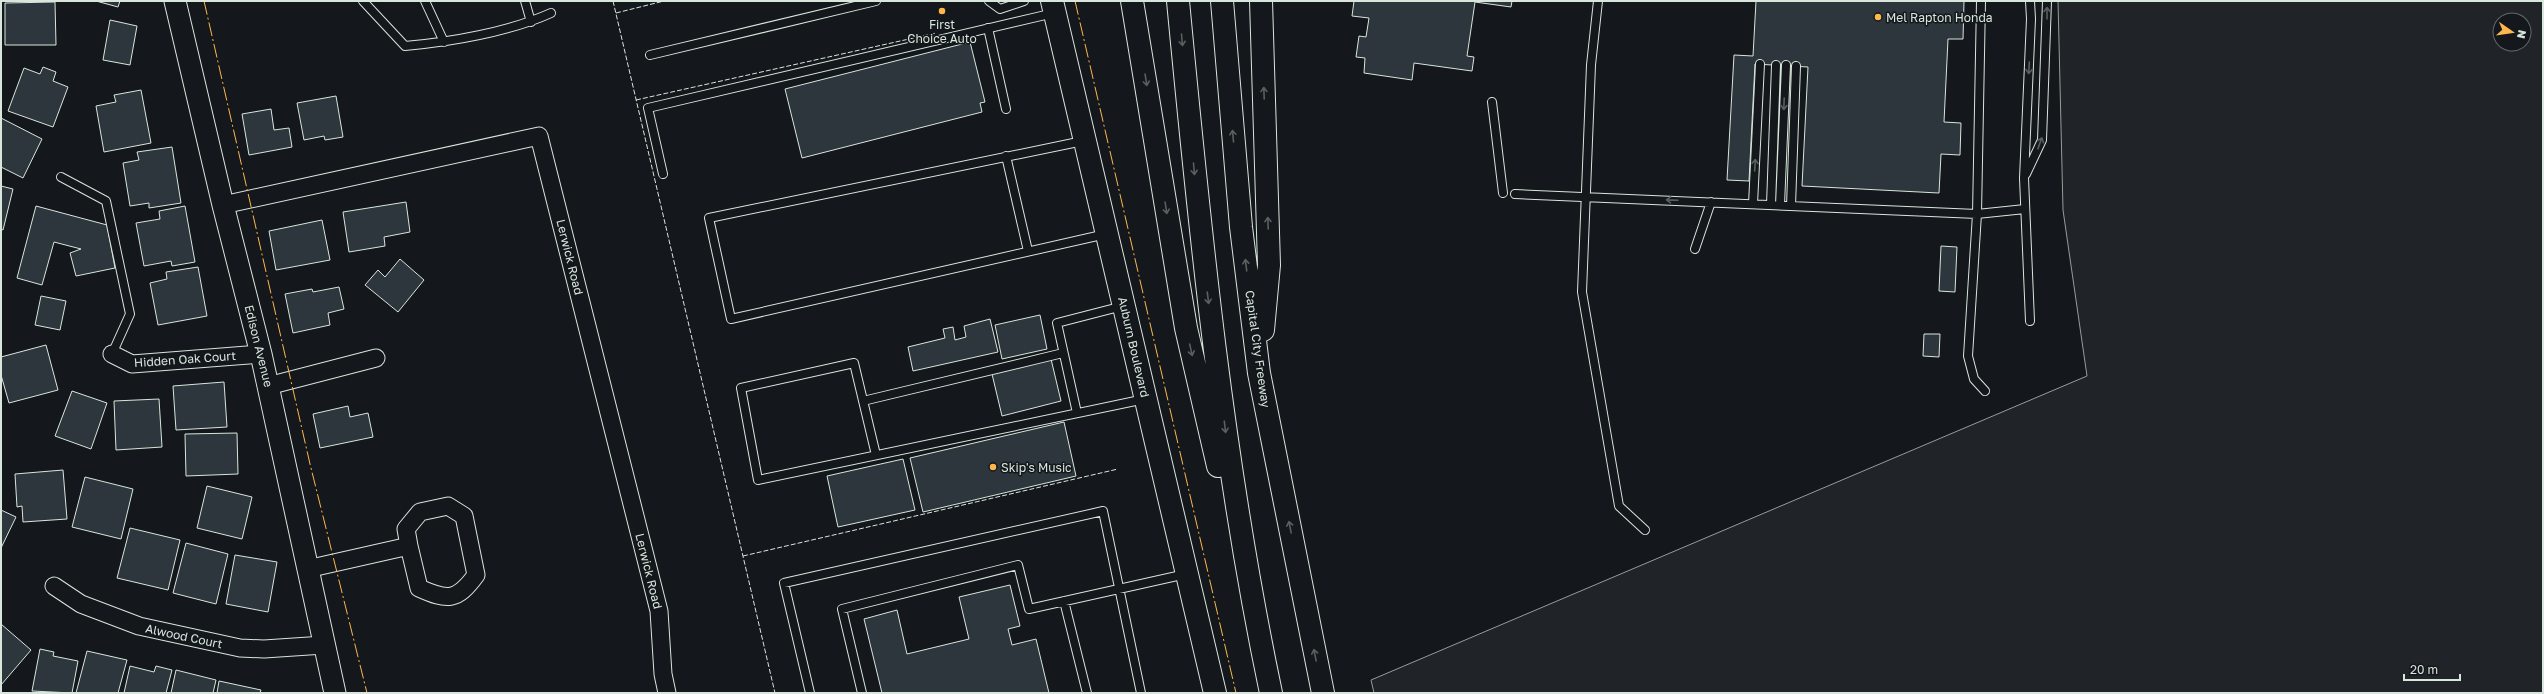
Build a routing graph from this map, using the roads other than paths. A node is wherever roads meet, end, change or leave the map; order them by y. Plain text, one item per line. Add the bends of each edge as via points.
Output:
1 (175, 1) edge
2 (363, 1) edge
3 (425, 1) edge
4 (525, 1) edge
5 (876, 1) edge
6 (989, 1) edge
7 (1024, 1) edge
8 (1132, 1) edge
9 (1178, 1) edge
10 (1222, 1) edge
11 (1261, 1) edge
12 (1598, 1) edge
13 (1981, 1) edge
14 (2030, 1) edge
15 (2047, 1) edge
16 (1053, 7) edge
17 (551, 13) dead end
18 (532, 22) junction
19 (988, 28) junction
20 (444, 42) junction
21 (650, 55) dead end
22 (1760, 64) dead end
23 (1776, 65) dead end
24 (1786, 65) dead end
25 (1796, 66) dead end
26 (1492, 102) dead end
27 (1006, 109) dead end
28 (1084, 140) junction
29 (1006, 156) junction
30 (663, 174) dead end
31 (61, 177) dead end
32 (2024, 178) junction
33 (1503, 193) dead end
34 (1515, 194) dead end
35 (1586, 197) junction
36 (1710, 202) junction
37 (1753, 204) junction
38 (223, 205) junction
39 (1770, 205) junction
40 (1780, 205) junction
41 (1791, 206) junction
42 (2025, 209) junction
43 (1977, 214) junction
44 (1107, 233) junction
45 (1695, 250) dead end
46 (1028, 251) junction
47 (1124, 306) junction
48 (2030, 321) dead end
49 (1064, 353) junction
50 (112, 354) joint
51 (261, 354) junction
52 (376, 358) dead end
53 (1259, 373) junction
54 (268, 386) junction
55 (1985, 391) dead end
56 (1146, 399) junction
57 (863, 401) junction
58 (1077, 413) junction
59 (876, 455) junction
60 (1646, 530) dead end
61 (409, 546) junction
62 (307, 569) junction
63 (1187, 574) junction
64 (54, 586) dead end
65 (1118, 589) junction
66 (1064, 601) junction
67 (324, 645) junction
68 (1270, 689) edge
69 (336, 693) edge
70 (667, 693) edge
71 (810, 693) edge
72 (862, 693) edge
73 (1087, 693) edge
74 (1141, 693) edge
75 (1215, 693) edge
76 (1322, 693) edge

1 - 38 street, Edison Avenue
2 - 20 lane via 405,46
3 - 20 lane
4 - 18 lane
5 - 21 lane
6 - 7 lane via 1000,9
8 -> 68 main road via 1186,328
9 -> 68 main road via 1200,235 1229,453
53 -> 10 main road, Capital City Freeway via 1241,227
53 -> 11 main road via 1269,265
12 - 35 lane via 1591,65
13 - 43 lane
14 -> 32 lane
32 -> 15 lane via 2042,140
16 - 19 lane
16 - 28 main road, Auburn Boulevard
17 - 18 lane
18 - 20 lane
19 - 27 lane
19 - 30 lane via 648,108
37 -> 22 lane
23 - 39 lane
24 -> 40 lane
25 - 41 lane
26 - 33 lane
28 - 29 lane
28 - 44 main road, Auburn Boulevard
29 - 46 lane
29 - 46 lane via 709,218 731,319
31 - 50 lane via 106,201 130,314
32 - 42 lane
34 - 35 lane
36 -> 35 lane
35 - 60 lane via 1582,292 1619,506
36 - 37 lane
36 - 45 lane
37 - 39 lane
38 - 51 street, Edison Avenue
38 - 70 street, Lerwick Road via 539,136 659,611 663,674
39 - 40 lane
40 - 41 lane
41 - 43 lane
42 - 43 lane
42 - 48 lane
43 - 55 lane via 1968,356 1974,379
44 - 46 lane
44 - 47 main road, Auburn Boulevard
47 - 49 lane via 1057,323
47 - 56 main road, Auburn Boulevard
49 - 57 lane
49 - 58 lane
50 - 51 street, Hidden Oak Court via 132,364
51 - 54 street, Edison Avenue
52 - 54 street
76 -> 53 main road, Capital City Freeway
54 - 62 street, Edison Avenue
56 - 58 lane
56 - 63 main road, Auburn Boulevard
57 - 59 lane
57 - 59 lane via 854,363 741,388 758,480
58 - 59 lane
61 - 61 street via 419,588 440,598 463,592 476,575 464,516 448,506 420,512 406,529
61 - 62 street
62 - 67 street, Edison Avenue
63 - 65 lane
63 - 75 main road, Auburn Boulevard
64 - 67 street, Alwood Court via 81,604 155,630 240,648
65 - 66 lane
65 - 71 lane via 1103,511 784,584
65 - 74 lane
66 - 72 lane via 1029,608 1018,565 842,609
66 - 73 lane
67 - 69 street, Edison Avenue

